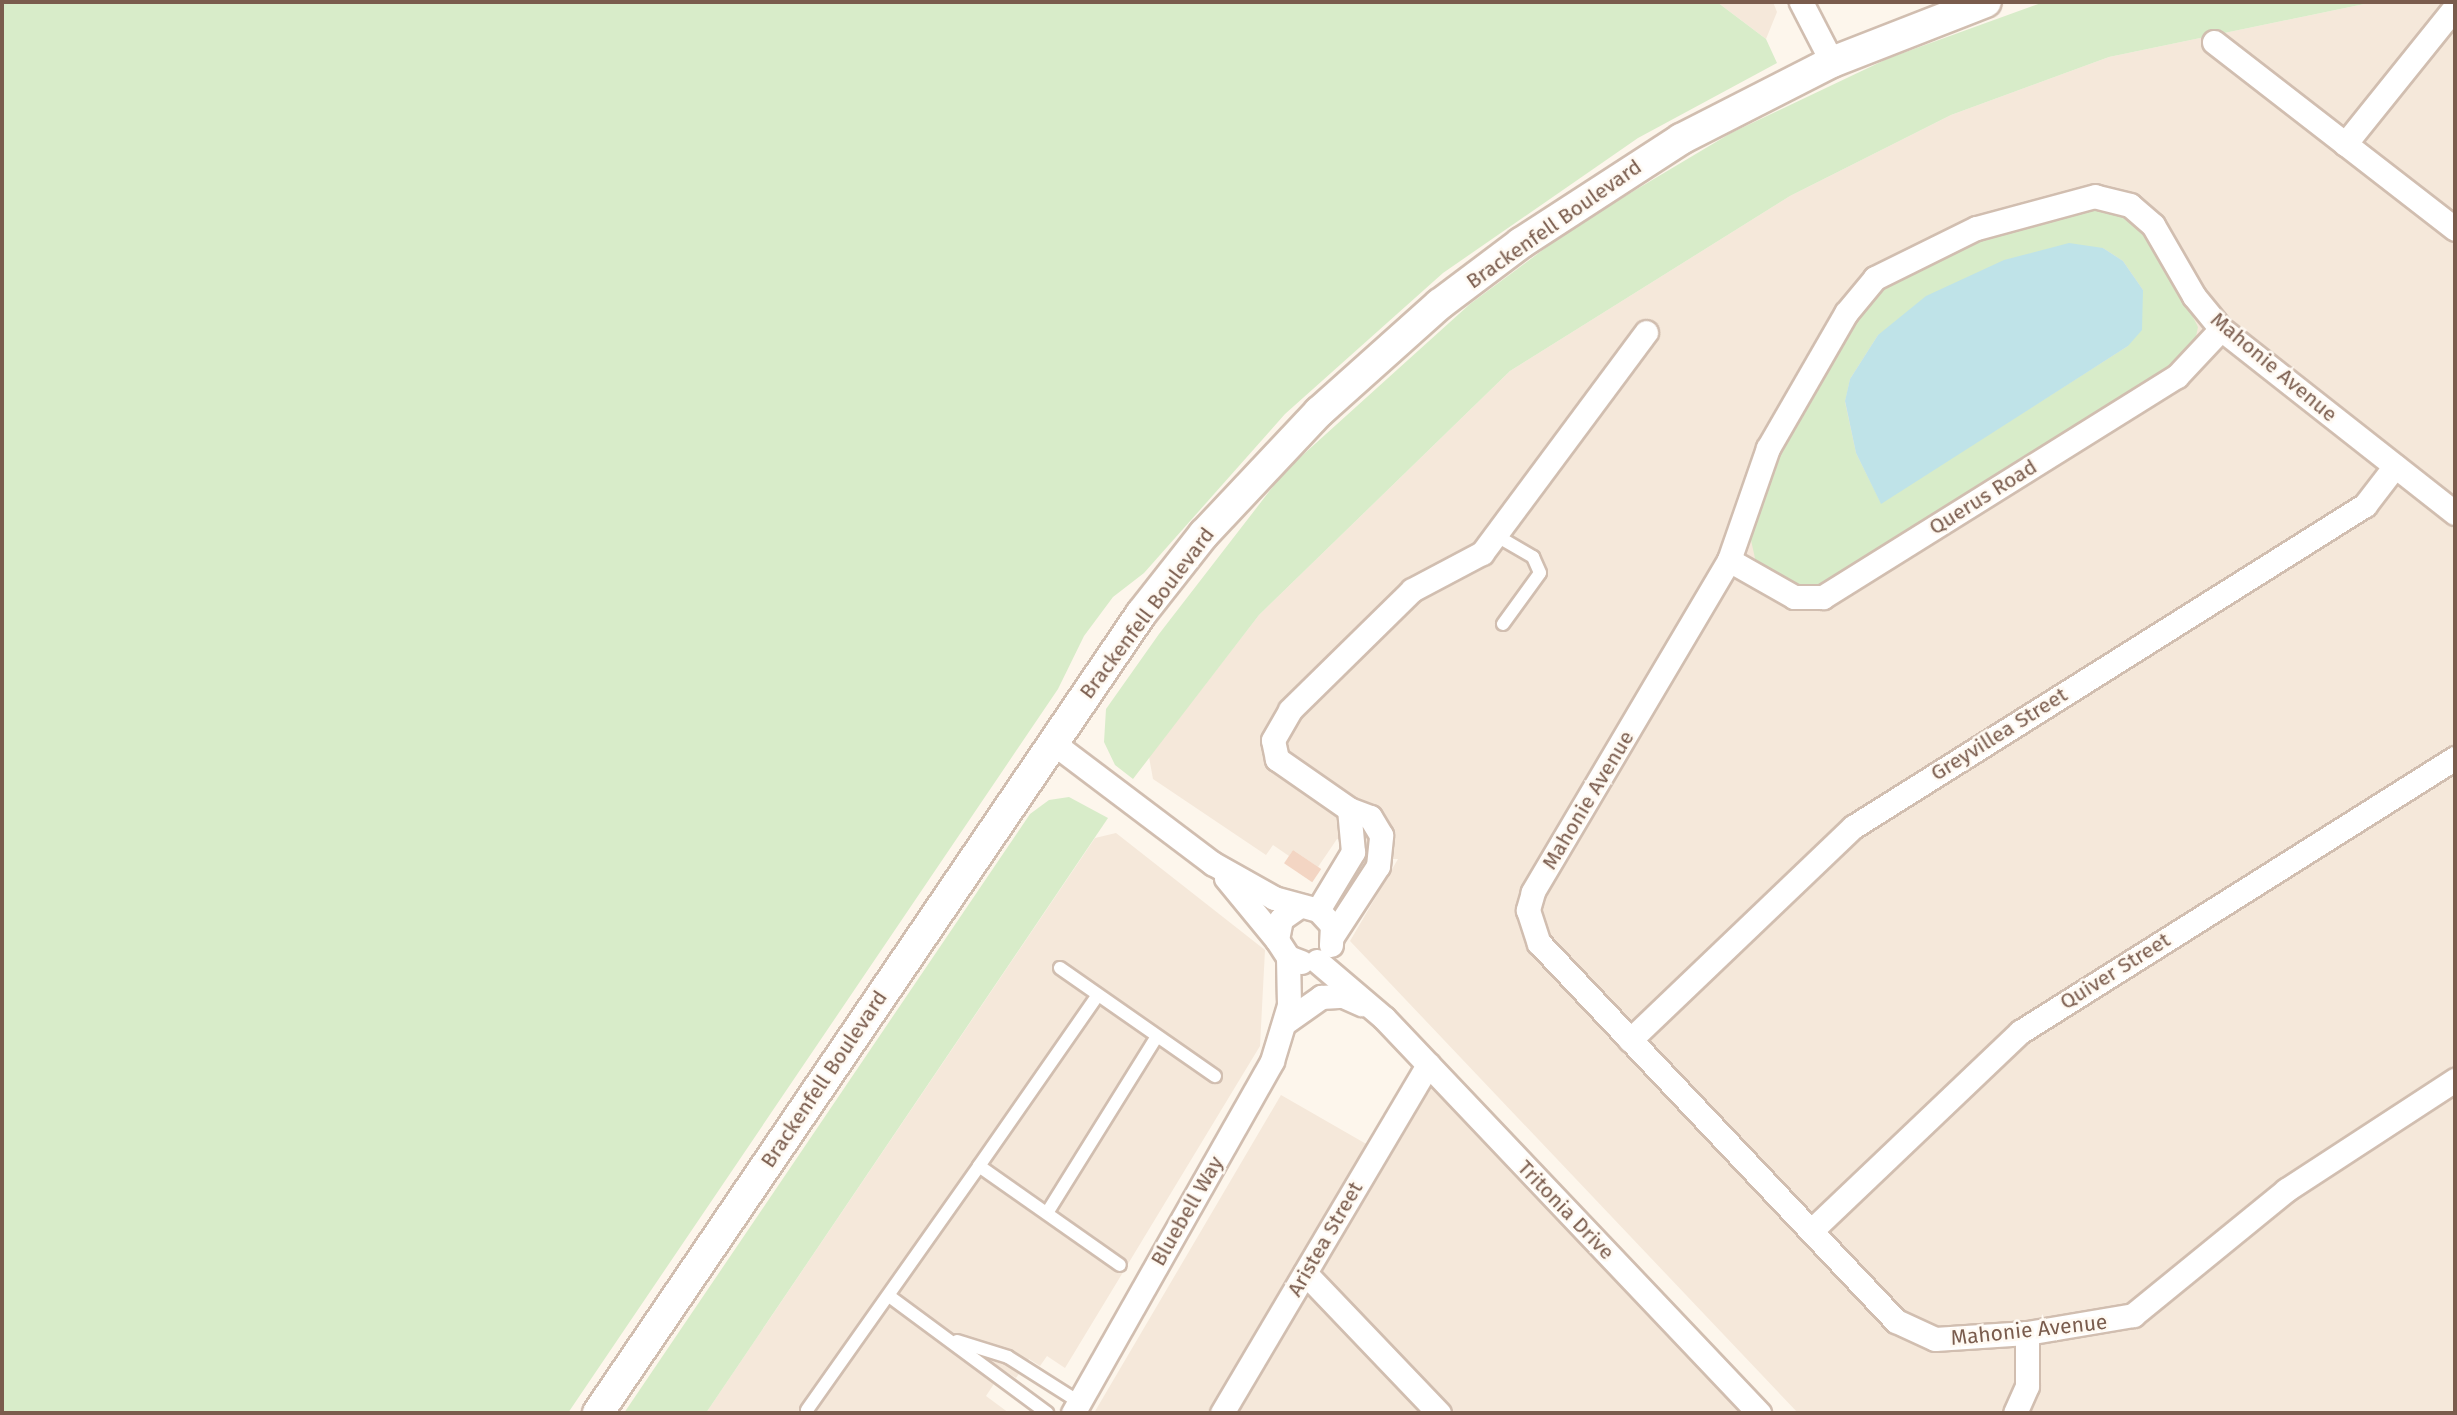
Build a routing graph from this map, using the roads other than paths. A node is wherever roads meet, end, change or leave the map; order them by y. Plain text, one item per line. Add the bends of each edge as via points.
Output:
1 (1801, 2) edge
2 (1986, 2) edge
3 (2451, 12) dead end
4 (2214, 41) dead end
5 (1832, 62) junction
6 (2346, 144) junction
7 (2455, 229) edge
8 (2221, 329) junction
9 (1646, 332) dead end
10 (2395, 466) junction
11 (2455, 513) edge
12 (1497, 536) junction
13 (1729, 560) junction
14 (1503, 624) dead end
15 (1052, 742) junction
16 (2455, 758) edge
17 (1349, 809) junction
18 (1212, 863) junction
19 (1308, 909) junction
20 (1283, 948) junction
21 (1323, 951) junction
22 (1060, 968) dead end
23 (1098, 995) junction
24 (1378, 1012) junction
25 (1288, 1013) junction
26 (1157, 1036) junction
27 (1630, 1040) junction
28 (1428, 1064) junction
29 (1215, 1076) dead end
30 (2455, 1080) edge
31 (979, 1166) junction
32 (1047, 1213) junction
33 (1811, 1231) junction
34 (1121, 1265) dead end
35 (1305, 1273) junction
36 (889, 1296) junction
37 (2027, 1333) junction
38 (954, 1340) junction
39 (1076, 1408) edge
40 (804, 1412) edge
41 (598, 1413) edge
42 (1046, 1413) edge
43 (1222, 1413) edge
44 (1439, 1413) edge
45 (1759, 1413) edge
46 (2015, 1413) edge

1 - 5 street
2 - 5 street, Brackenfell Boulevard
3 - 6 street
4 - 6 street
5 - 15 street, Brackenfell Boulevard via 1681,139 1601,188 1500,258 1381,354 1204,534
6 - 7 street
8 - 10 street, Mahonie Avenue
8 - 13 street, Querus Road via 2177,376 1823,597 1794,597
8 - 13 street, Mahonie Avenue via 2194,296 2153,225 2112,197 2095,195 1976,228 1898,264 1857,295 1768,448
9 - 12 street
10 - 11 street, Mahonie Avenue
10 - 27 street, Greyvillea Street via 2365,505 1853,827
12 - 14 lane via 1532,557 1540,573
12 - 17 street via 1468,564 1404,597 1290,710 1275,735 1272,750 1277,759
13 - 27 street, Mahonie Avenue via 1530,900 1529,921 1539,943
15 - 18 street
15 - 41 street, Brackenfell Boulevard
16 - 33 street, Quiver Street via 2021,1032
17 - 19 street via 1353,852
17 - 21 street, Bluebell Way via 1374,821 1382,856
18 - 19 street
18 - 20 street
19 - 20 street via 1282,919
19 - 21 street
20 - 21 street
20 - 25 street
21 - 24 street, Tritonia Drive
21 - 25 street, Bluebell Way
22 - 23 lane
23 - 26 lane
23 - 31 lane
24 - 25 street via 1332,995
24 - 28 street, Tritonia Drive
25 - 39 street, Bluebell Way via 1272,1061
26 - 29 lane
26 - 32 lane
27 - 33 street, Mahonie Avenue
28 - 35 street, Aristea Street
28 - 45 street, Tritonia Drive
30 - 37 street, Mahonie Avenue via 2286,1190 2133,1315
31 - 32 lane
31 - 36 lane
32 - 34 lane
33 - 37 street, Mahonie Avenue via 1908,1330 1948,1340
35 - 43 street, Aristea Street
35 - 44 street
36 - 38 lane
36 - 40 lane
37 - 46 street via 2027,1386
38 - 39 lane via 1008,1357
38 - 42 lane

